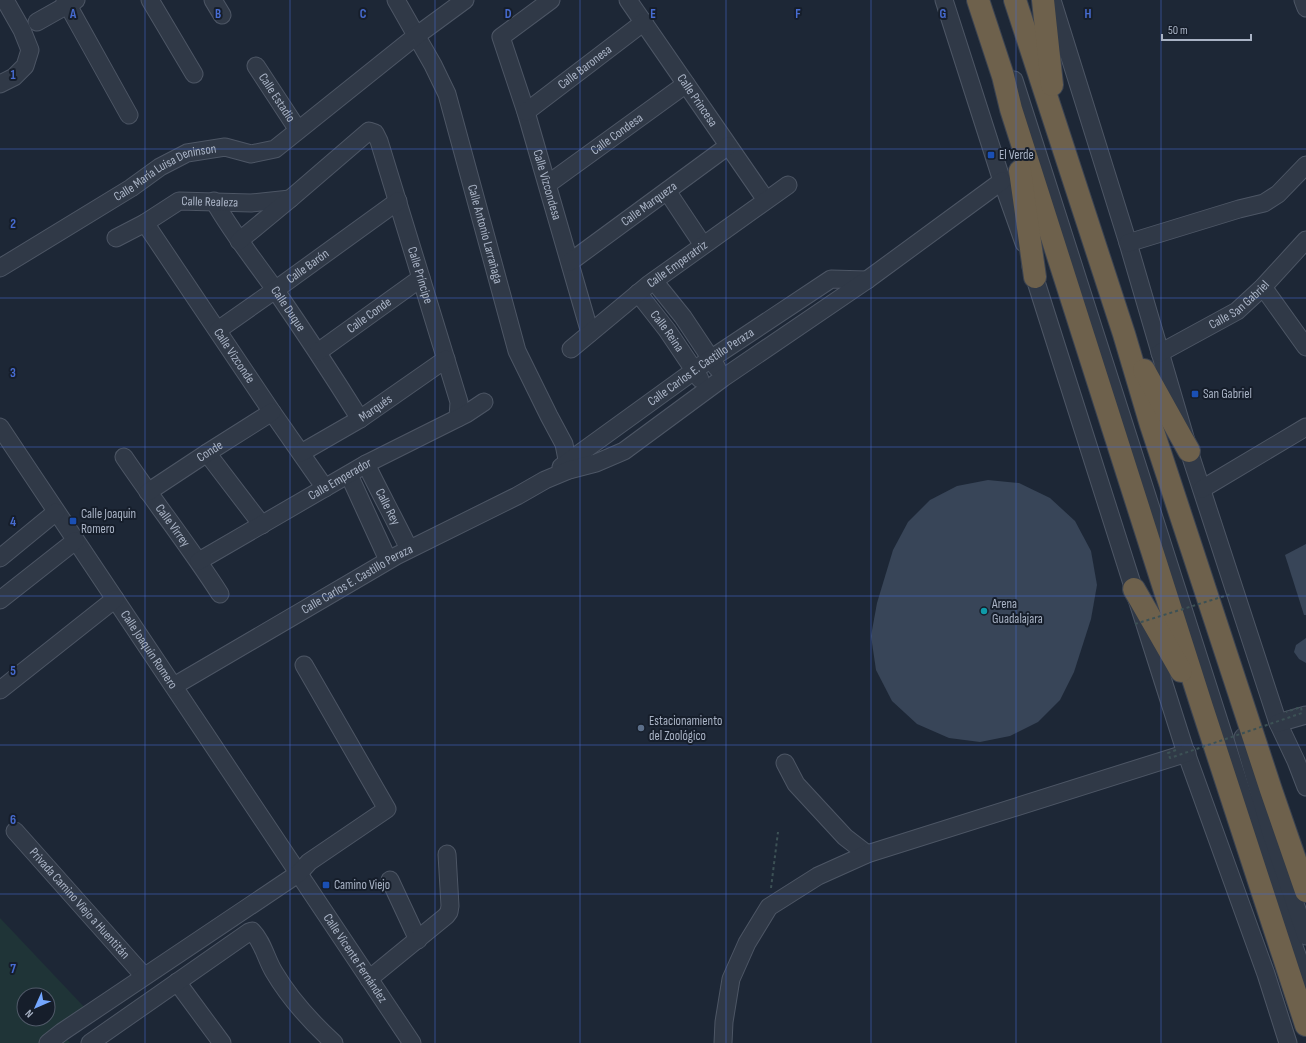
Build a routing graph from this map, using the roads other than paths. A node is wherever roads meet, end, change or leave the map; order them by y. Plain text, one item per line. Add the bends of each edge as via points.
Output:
1 (4, 0) edge
2 (150, 0) edge
3 (213, 0) edge
4 (396, 0) edge
5 (465, 0) edge
6 (551, 0) edge
7 (628, 0) edge
8 (944, 0) edge
9 (978, 0) edge
10 (988, 0) edge
11 (1007, 0) edge
12 (1015, 0) edge
13 (1043, 0) edge
14 (1052, 0) edge
15 (1303, 0) edge
16 (69, 2) edge
17 (1306, 8) edge
18 (222, 15) dead end
19 (37, 22) dead end
20 (644, 22) junction
21 (416, 36) junction
22 (256, 66) dead end
23 (194, 74) dead end
24 (0, 84) edge
25 (686, 84) junction
26 (1011, 109) junction
27 (526, 112) junction
28 (129, 115) dead end
29 (298, 130) junction
30 (1057, 130) junction
31 (728, 146) junction
32 (1306, 166) edge
33 (1002, 181) junction
34 (548, 184) junction
35 (788, 185) dead end
36 (668, 190) junction
37 (290, 199) junction
38 (766, 200) junction
39 (214, 201) junction
40 (398, 201) junction
41 (145, 223) junction
42 (116, 238) dead end
43 (1306, 240) edge
44 (239, 241) junction
45 (1128, 243) junction
46 (703, 245) junction
47 (570, 262) junction
48 (0, 268) edge
49 (1035, 277) junction
50 (421, 278) junction
51 (867, 280) junction
52 (654, 281) junction
53 (1263, 287) junction
54 (275, 290) junction
55 (638, 293) junction
56 (683, 317) junction
57 (218, 330) junction
58 (667, 330) junction
59 (590, 333) junction
60 (1124, 334) junction
61 (1306, 348) edge
62 (571, 349) dead end
63 (318, 352) junction
64 (1160, 353) junction
65 (711, 358) junction
66 (446, 359) junction
67 (694, 370) junction
68 (723, 378) junction
69 (707, 391) junction
70 (484, 402) dead end
71 (272, 412) junction
72 (458, 418) junction
73 (360, 419) junction
74 (1306, 427) edge
75 (0, 428) edge
76 (1189, 451) junction
77 (207, 452) junction
78 (301, 453) junction
79 (124, 457) dead end
80 (366, 464) junction
81 (568, 466) junction
82 (349, 475) junction
83 (325, 488) junction
84 (1202, 490) junction
85 (148, 492) junction
86 (56, 512) junction
87 (394, 518) junction
88 (262, 525) junction
89 (374, 528) junction
90 (75, 541) junction
91 (409, 549) junction
92 (0, 558) edge
93 (388, 560) junction
94 (199, 561) junction
95 (1134, 589) junction
96 (220, 594) dead end
97 (115, 599) junction
98 (0, 600) edge
99 (304, 665) dead end
100 (174, 686) junction
101 (0, 690) edge
102 (1202, 707) junction
103 (1306, 715) edge
104 (1282, 717) junction
105 (1182, 752) junction
106 (1301, 760) edge
107 (785, 763) dead end
108 (1306, 787) edge
109 (15, 831) dead end
110 (447, 854) dead end
111 (867, 854) junction
112 (299, 872) junction
113 (390, 880) dead end
114 (1306, 891) edge
115 (1306, 936) edge
116 (418, 940) junction
117 (144, 976) junction
118 (369, 979) junction
119 (1306, 981) edge
120 (177, 982) junction
121 (1306, 1024) edge
122 (48, 1043) edge
123 (90, 1043) edge
124 (222, 1043) edge
125 (334, 1043) edge
126 (412, 1043) edge
127 (723, 1043) edge
128 (1288, 1043) edge

1 - 24 street via 22,30 30,50 26,66 14,77
2 - 23 street
3 - 18 street
4 - 21 street, Calle Antonio Larrañaga
5 - 21 street, Calle María Luisa Deninson
6 - 27 street, Calle Vizcondesa via 501,37
7 - 20 street, Calle Princesa
8 - 33 street
9 - 26 highway
10 - 119 street via 1255,833
11 - 115 street
12 - 30 highway
13 - 30 highway
14 - 45 street
15 - 17 street
16 - 19 street
16 - 28 street
20 - 25 street, Calle Princesa
20 - 27 street, Calle Baronesa
21 - 29 street, Calle María Luisa Deninson
21 - 81 street, Calle Antonio Larrañaga via 447,94 517,351 564,444
22 - 29 street, Calle Estadio
25 - 31 street, Calle Princesa
25 - 34 street, Calle Condesa
26 - 49 highway
26 - 102 highway
27 - 34 street, Calle Vizcondesa
29 - 48 street, Calle María Luisa Deninson via 275,149 252,154 225,147 187,153 160,167 131,188
30 - 60 highway
31 - 36 street, Calle Marqueza
31 - 38 street, Calle Princesa
32 - 45 street via 1278,194 1264,203
33 - 49 street
33 - 51 street, Calle Carlos E. Castillo Peraza
34 - 47 street, Calle Vizcondesa
35 - 38 street, Calle Emperatriz
36 - 46 street
36 - 47 street, Calle Marqueza
37 - 39 street, Calle Realeza via 251,203
37 - 40 street, Calle Príncipe via 369,131 375,133 379,140
37 - 44 street
38 - 46 street, Calle Emperatriz
39 - 41 street, Calle Realeza via 179,201
39 - 44 street, Calle Duque
40 - 50 street, Calle Príncipe
40 - 54 street, Calle Barón
41 - 42 street, Calle Realeza
41 - 57 street, Calle Vizconde
43 - 53 street, Calle San Gabriel
44 - 54 street, Calle Duque
45 - 64 street
46 - 52 street, Calle Emperatriz
47 - 59 street, Calle Vizcondesa
49 - 95 street
50 - 63 street, Calle Conde
50 - 66 street, Calle Príncipe
51 - 65 street, Calle Carlos E. Castillo Peraza via 831,279
51 - 68 street, Calle Carlos E. Castillo Peraza
52 - 55 street, Calle Emperatriz
52 - 56 street, Calle Reina
53 - 61 street
53 - 64 street, Calle San Gabriel via 1237,311
54 - 57 street, Calle Barón
54 - 63 street, Calle Duque
55 - 58 street, Calle Reina
55 - 59 street, Calle Emperatriz
56 - 58 street
56 - 65 street, Calle Reina
57 - 71 street, Calle Vizconde
58 - 67 street, Calle Reina
59 - 62 street, Calle Emperatriz
60 - 76 highway
60 - 114 highway via 1151,425
63 - 73 street, Calle Duque
64 - 76 street
65 - 67 street, Calle Carlos E. Castillo Peraza
65 - 68 street, Calle Reina
66 - 72 street, Calle Príncipe via 459,402
66 - 73 street, Marqués
67 - 69 street, Calle Reina
67 - 81 street, Calle Carlos E. Castillo Peraza
68 - 69 street, Calle Carlos E. Castillo Peraza
69 - 81 street, Calle Carlos E. Castillo Peraza via 624,451 596,463
70 - 72 street, Calle Emperador
71 - 77 street, Conde
71 - 78 street, Calle Vizconde
72 - 80 street, Calle Emperador
73 - 78 street, Marqués
74 - 84 street
75 - 86 street, Calle Joaquín Romero
76 - 84 street
77 - 85 street, Conde
77 - 88 street
78 - 83 street, Calle Vizconde
79 - 85 street, Calle Virrey
80 - 82 street, Calle Emperador
80 - 87 street, Calle Rey
81 - 91 street, Calle Carlos E. Castillo Peraza via 517,496
82 - 83 street, Calle Emperador
82 - 89 street, Calle Rey
83 - 88 street, Calle Emperador
84 - 104 street
85 - 94 street, Calle Virrey
86 - 90 street, Calle Joaquín Romero
86 - 92 street
87 - 89 street
87 - 91 street, Calle Rey
88 - 94 street, Calle Emperador
89 - 93 street, Calle Rey
90 - 97 street, Calle Joaquín Romero
90 - 98 street
91 - 93 street, Calle Carlos E. Castillo Peraza
93 - 100 street, Calle Carlos E. Castillo Peraza
94 - 96 street, Calle Virrey
95 - 102 highway
95 - 105 street via 1182,740
97 - 100 street, Calle Joaquín Romero
97 - 101 street
99 - 112 street via 387,809 309,862
100 - 112 street, Calle Joaquín Romero
102 - 121 highway
103 - 104 street
104 - 106 street
105 - 111 street
105 - 128 street via 1266,974
106 - 108 street
107 - 111 street via 796,784 845,837
109 - 117 street, Privada Camino Viejo a Huentitán
110 - 116 street via 449,912
111 - 127 street via 818,876 769,907 747,943 731,979
112 - 117 street
112 - 118 street, Calle Vicente Fernández
113 - 116 street
116 - 118 street
117 - 122 street
118 - 126 street, Calle Vicente Fernández
120 - 123 street
120 - 124 street
120 - 125 street via 252,931 287,992

